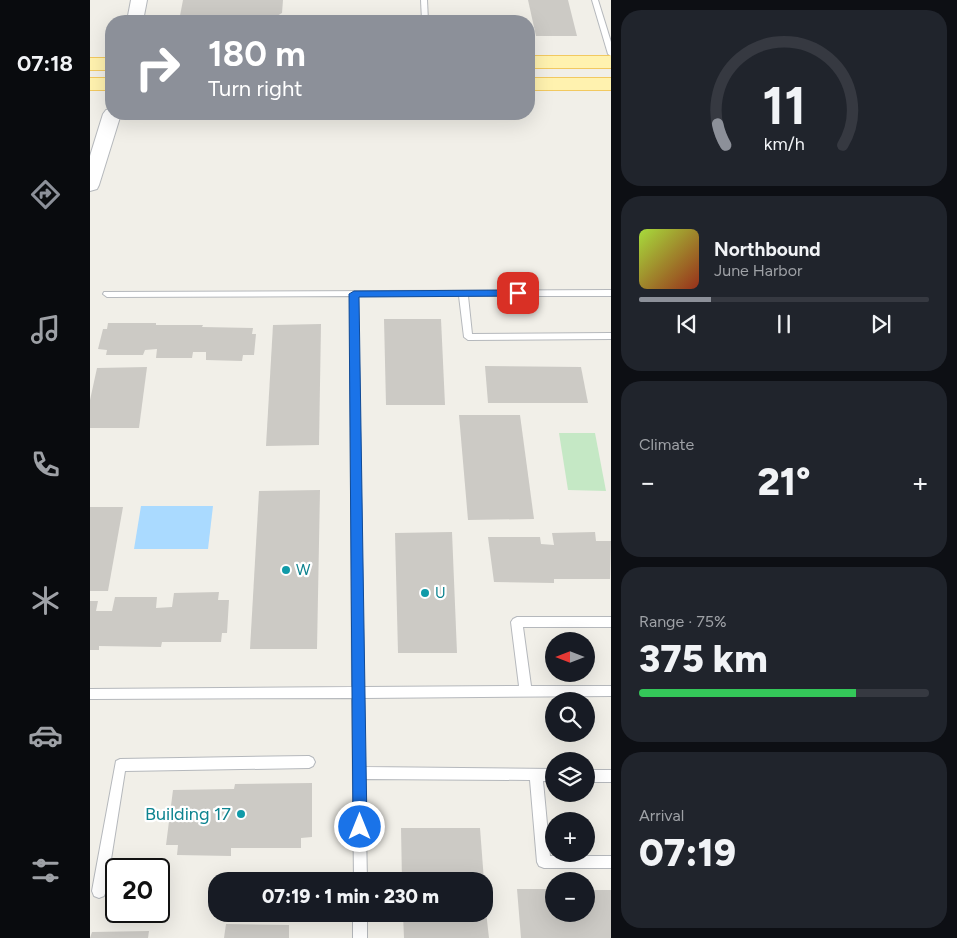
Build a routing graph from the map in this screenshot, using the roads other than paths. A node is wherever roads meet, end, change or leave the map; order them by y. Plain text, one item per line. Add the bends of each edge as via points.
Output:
1 (139, 0) edge
2 (424, 0) edge
3 (595, 0) edge
4 (136, 15) edge
5 (425, 15) edge
6 (607, 28) edge
7 (611, 54) edge
8 (535, 62) edge
9 (611, 62) edge
10 (90, 64) edge
11 (105, 64) edge
12 (90, 84) edge
13 (105, 84) edge
14 (535, 84) edge
15 (611, 84) edge
16 (110, 120) edge
17 (90, 185) edge
18 (611, 293) edge
19 (107, 294) dead end
20 (354, 294) junction
21 (463, 294) junction
22 (611, 336) edge
23 (611, 622) edge
24 (611, 691) edge
25 (526, 692) junction
26 (360, 693) junction
27 (90, 694) edge
28 (309, 762) dead end
29 (360, 773) junction
30 (536, 775) junction
31 (545, 775) edge
32 (595, 776) edge
33 (611, 776) edge
34 (611, 862) edge
35 (360, 872) edge
36 (99, 891) dead end
37 (360, 922) edge
38 (360, 938) edge

1 - 4 street
2 - 5 lane
3 - 6 lane
6 - 7 lane
8 - 9 main road
10 - 11 main road
12 - 13 main road
14 - 15 main road
16 - 17 street
18 - 21 lane
19 - 20 lane
20 - 21 lane
20 - 26 lane
21 - 22 lane via 468,337
23 - 25 lane via 517,622
24 - 25 lane
25 - 26 lane
26 - 27 lane
26 - 29 lane
28 - 36 lane via 120,765
29 - 30 lane
29 - 35 lane
30 - 31 lane
30 - 34 lane via 544,862
32 - 33 lane
37 - 38 lane

